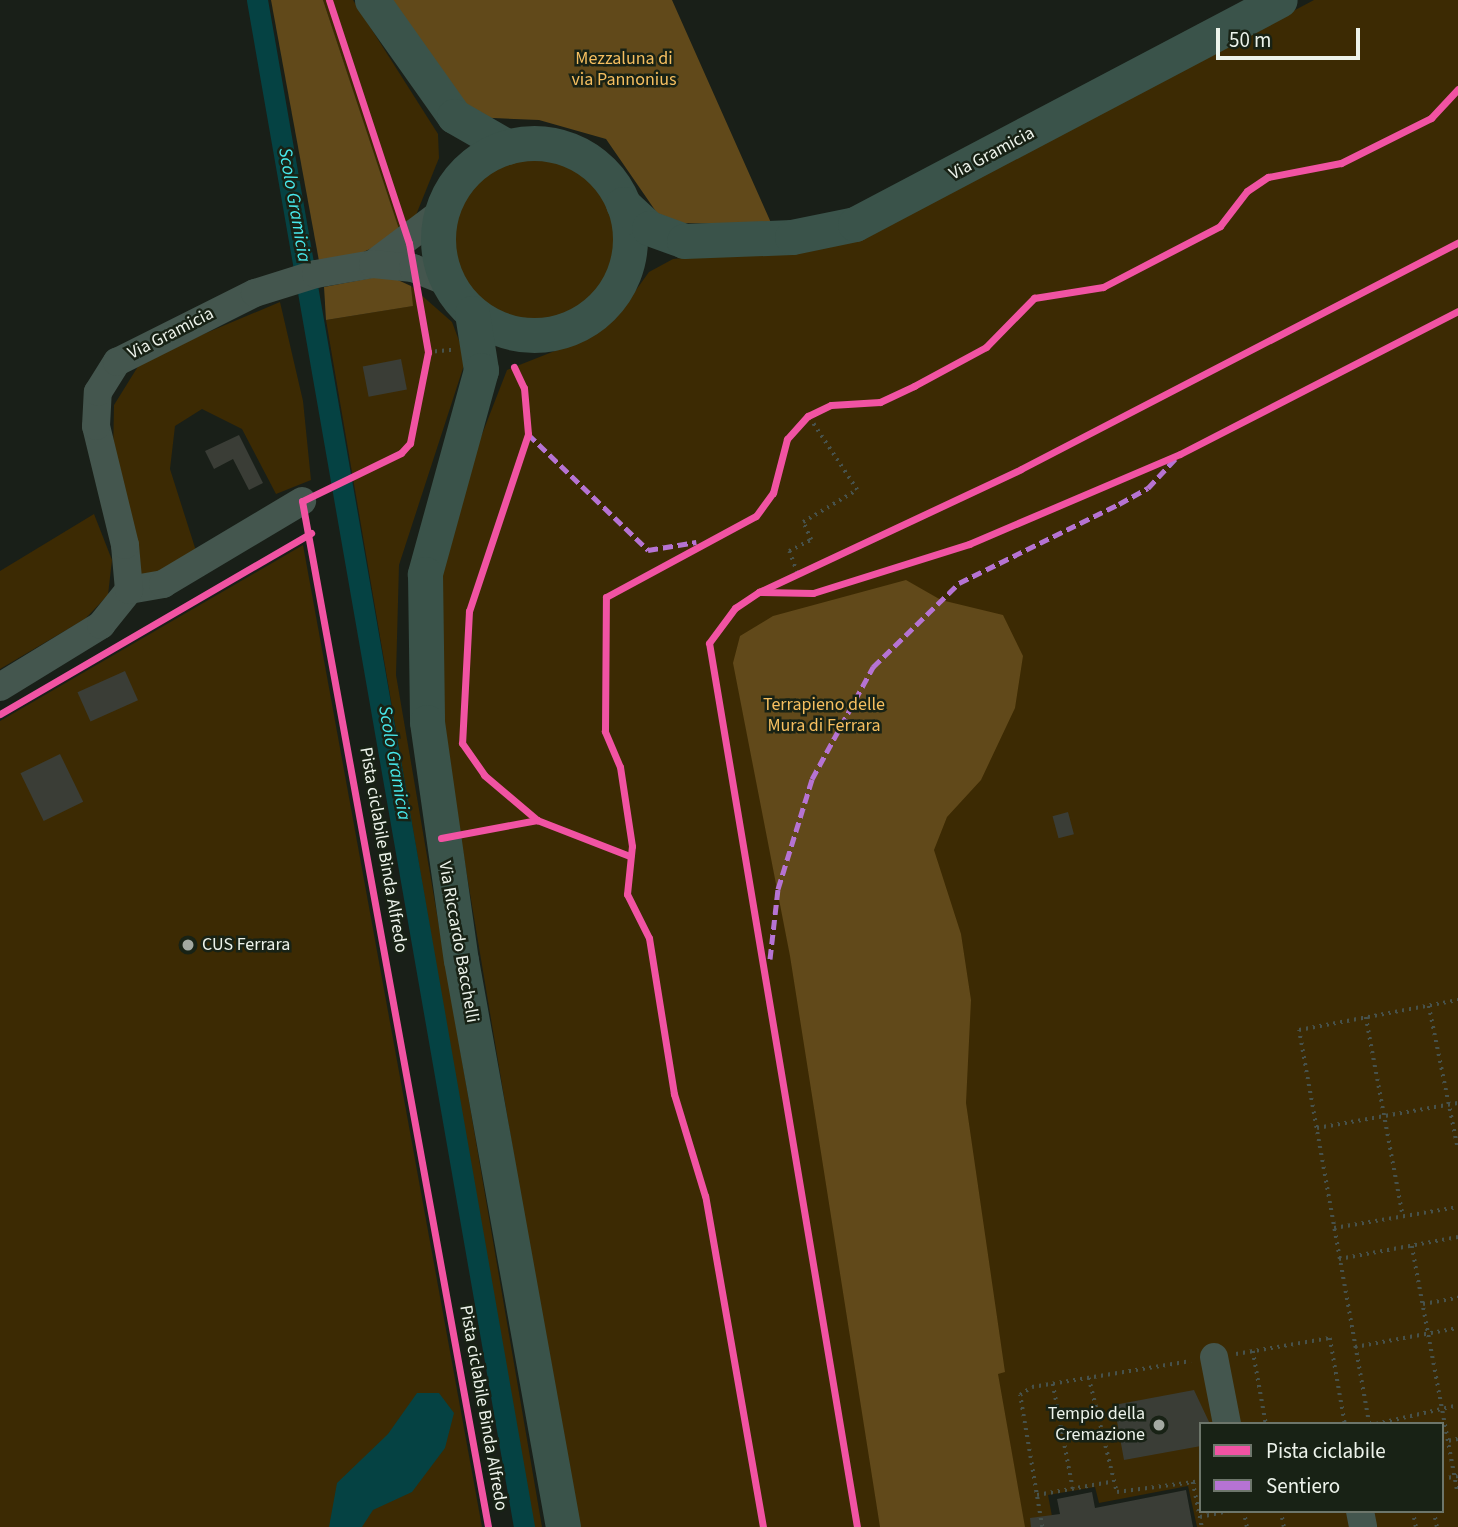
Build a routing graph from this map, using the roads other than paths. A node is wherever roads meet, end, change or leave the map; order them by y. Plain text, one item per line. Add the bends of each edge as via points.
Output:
1 (372, 0) edge
2 (1280, 0) edge
3 (438, 99) junction
4 (508, 147) junction
5 (448, 199) junction
6 (622, 204) junction
7 (684, 241) junction
8 (373, 264) junction
9 (448, 282) junction
10 (619, 284) junction
11 (472, 313) junction
12 (535, 335) junction
13 (477, 392) junction
14 (302, 501) dead end
15 (129, 590) junction
16 (0, 687) edge
17 (1214, 1357) road end
18 (1227, 1422) edge
19 (555, 1510) edge
20 (564, 1527) edge

1 - 3 main road
2 - 7 main road, Via Gramicia via 855,225 792,237
3 - 4 main road via 468,129
3 - 5 main road via 453,138
4 - 5 main road, Via Gramicia via 477,163
4 - 6 main road, Via Gramicia via 547,144 572,152 597,168
5 - 8 street, Via Gramicia
5 - 9 main road, Via Gramicia via 439,247
6 - 7 main road, Via Gramicia via 649,228
6 - 10 main road, Via Gramicia via 629,242
7 - 10 main road, Via Gramicia via 648,258
8 - 9 street, Via Gramicia via 413,268
8 - 15 street, Via Gramicia via 281,283 133,350 105,376 96,426 125,545
9 - 11 main road, Via Gramicia
10 - 12 main road, Via Gramicia via 580,323
11 - 12 main road, Via Gramicia via 494,326
11 - 13 main road, Via Riccardo Bacchelli via 480,352
12 - 13 main road, Via Riccardo Bacchelli via 501,359
13 - 19 main road, Via Riccardo Bacchelli via 429,549 426,710 440,838
14 - 15 street via 163,584
15 - 16 street via 101,625
17 - 18 street
19 - 20 main road, Via Riccardo Bacchelli

